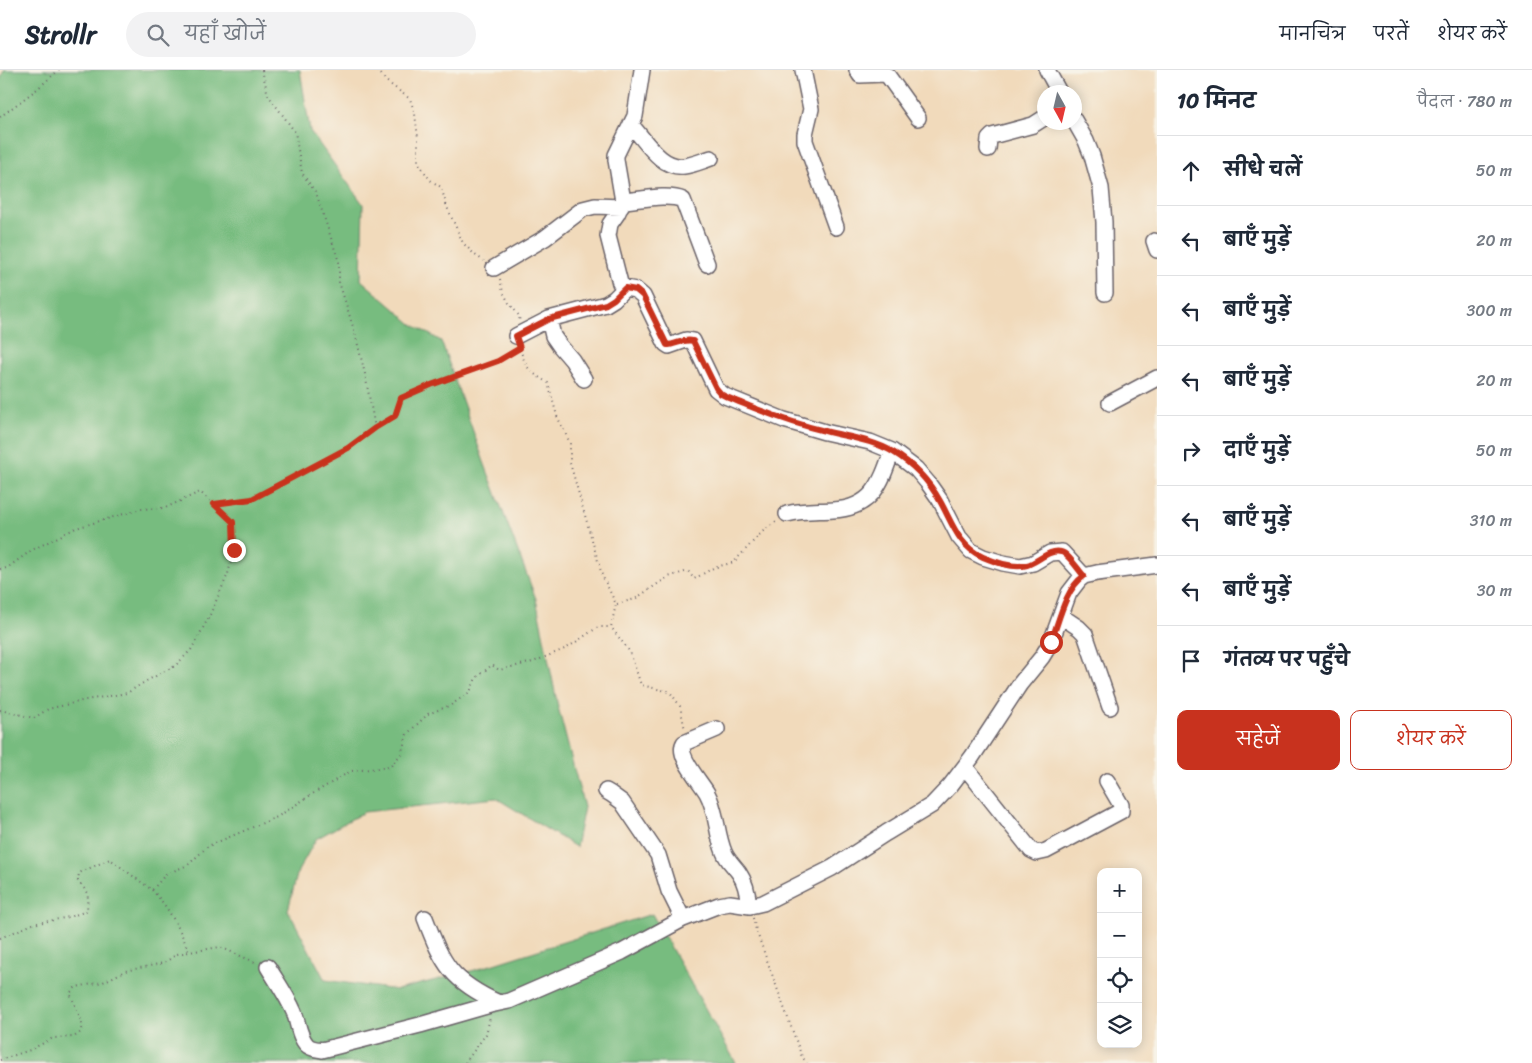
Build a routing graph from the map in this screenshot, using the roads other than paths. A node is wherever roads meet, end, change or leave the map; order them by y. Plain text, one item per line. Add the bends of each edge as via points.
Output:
1 (642, 70) edge
2 (804, 70) edge
3 (857, 70) edge
4 (1047, 70) edge
5 (1056, 85) edge
6 (918, 118) dead end
7 (1037, 122) edge
8 (631, 125) junction
9 (1080, 130) edge
10 (988, 150) dead end
11 (711, 158) dead end
12 (622, 204) junction
13 (836, 227) dead end
14 (707, 264) dead end
15 (494, 268) road end
16 (625, 288) junction
17 (1105, 293) dead end
18 (549, 319) junction
19 (516, 336) road end
20 (1157, 378) edge
21 (584, 379) dead end
22 (1110, 403) dead end
23 (892, 451) junction
24 (787, 514) road end
25 (1157, 566) edge
26 (1084, 576) junction
27 (1061, 616) junction
28 (1110, 707) dead end
29 (717, 729) dead end
30 (965, 767) junction
31 (1107, 781) dead end
32 (606, 791) dead end
33 (749, 906) junction
34 (425, 918) dead end
35 (684, 919) junction
36 (268, 967) road end
37 (496, 1004) junction

1 - 8 street
2 - 13 street via 810,109 805,141
3 - 6 street via 860,75 888,76
4 - 5 street
7 - 10 street via 992,136
8 - 11 street via 659,158 672,166 692,165
8 - 12 street via 618,148 616,160
9 - 17 street via 1092,156 1101,188
12 - 14 street via 664,198 683,200
12 - 15 street via 583,209 545,238
12 - 16 street via 610,224 608,236 620,283
16 - 18 street via 606,304
16 - 23 street via 636,290 643,296 667,345 693,341 721,394 784,420 870,442
18 - 19 street
18 - 21 street via 553,336
20 - 22 street
23 - 24 street via 882,480 863,502 835,510
23 - 26 street via 928,483 959,537 972,551 982,557 1020,566 1050,553 1062,552
25 - 26 street
26 - 27 street via 1069,593
27 - 28 street via 1085,634
27 - 30 street via 1042,657 1020,684
29 - 33 street via 682,745 684,756 711,801 723,850 740,874
30 - 31 street via 1031,850 1037,853 1120,811 1121,805
30 - 33 street via 932,805 832,868 763,903
32 - 35 street via 622,802 658,855 669,890
33 - 35 street via 724,904
34 - 37 street via 439,953 451,971
35 - 37 street via 622,952
36 - 37 street via 287,998 303,1040 315,1049 322,1050

